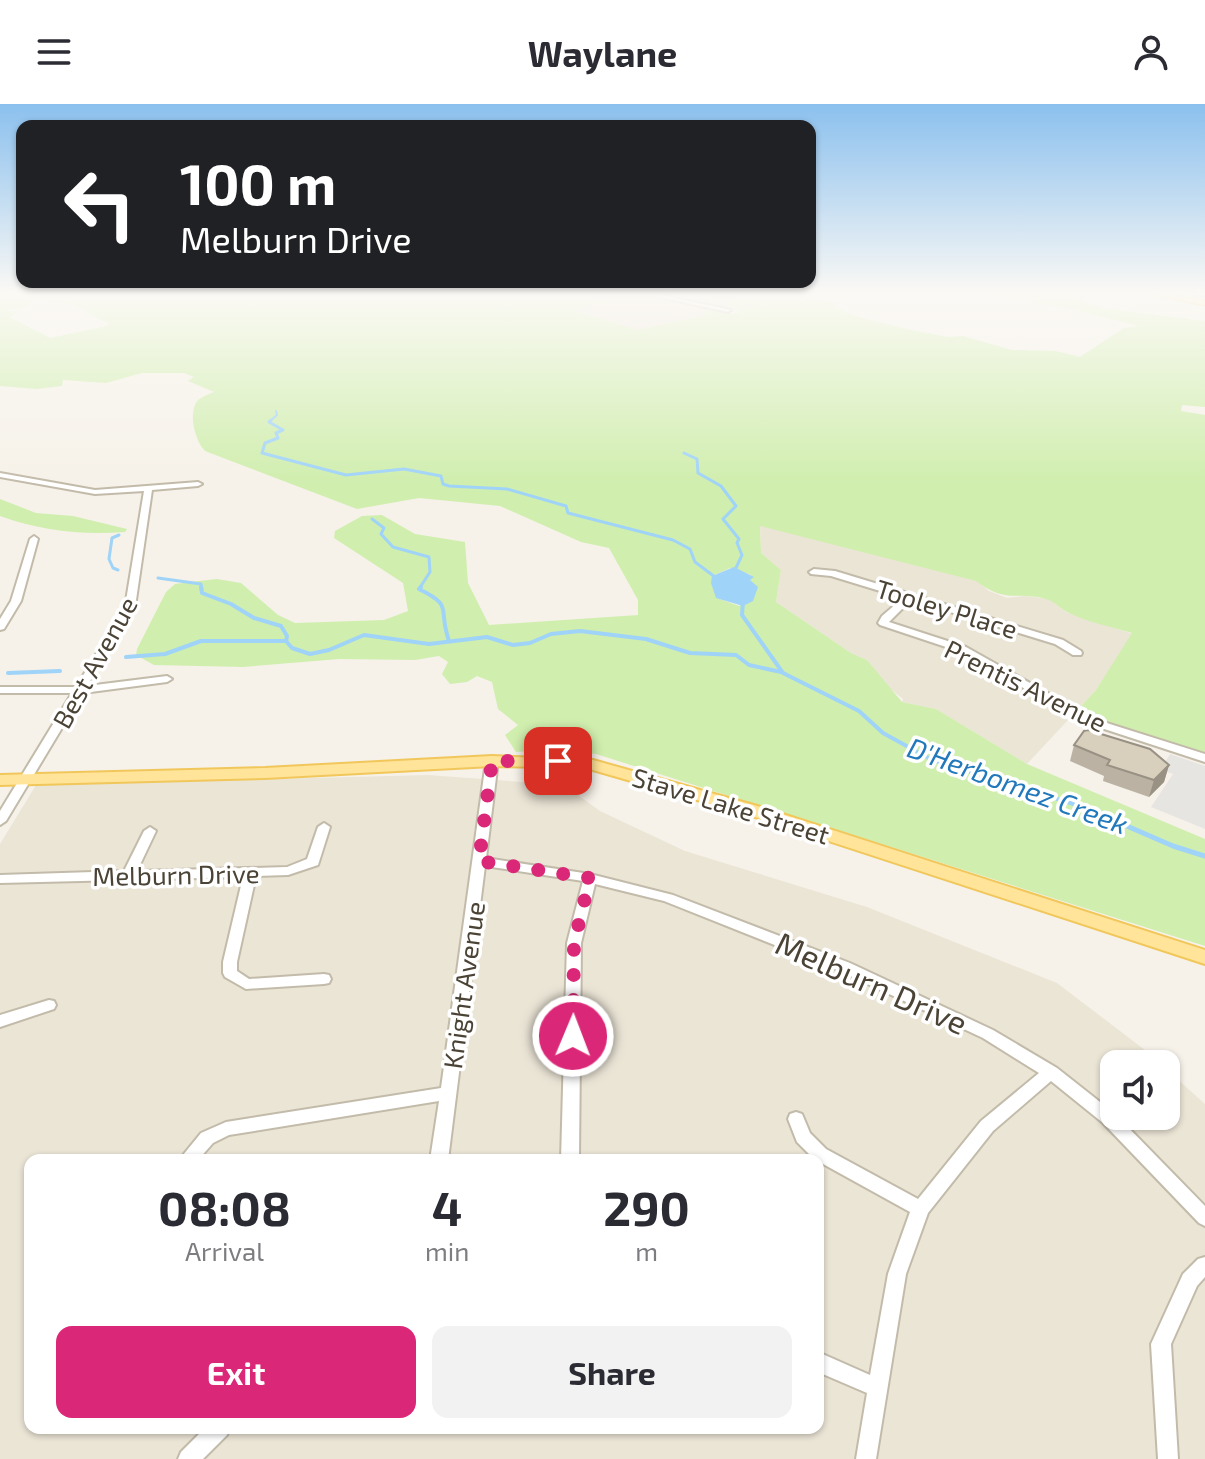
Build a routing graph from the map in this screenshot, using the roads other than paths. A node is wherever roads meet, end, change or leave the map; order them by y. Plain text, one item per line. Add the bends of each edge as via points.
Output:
1 (0, 475) edge
2 (198, 484) dead end
3 (148, 489) junction
4 (34, 539) dead end
5 (814, 572) dead end
6 (909, 597) junction
7 (0, 627) edge
8 (1077, 653) dead end
9 (167, 679) dead end
10 (0, 690) edge
11 (80, 690) junction
12 (1205, 758) edge
13 (492, 761) junction
14 (0, 780) edge
15 (28, 780) junction
16 (0, 821) edge
17 (324, 827) dead end
18 (150, 831) dead end
19 (479, 861) junction
20 (250, 873) junction
21 (129, 874) junction
22 (590, 878) junction
23 (0, 879) edge
24 (1205, 957) edge
25 (324, 979) dead end
26 (49, 1005) dead end
27 (0, 1021) edge
28 (1051, 1072) junction
29 (448, 1093) junction
30 (796, 1119) dead end
31 (193, 1154) edge
32 (440, 1154) edge
33 (570, 1154) edge
34 (820, 1154) edge
35 (824, 1156) edge
36 (920, 1209) junction
37 (1205, 1218) edge
38 (1205, 1265) edge
39 (824, 1365) edge
40 (876, 1387) junction
41 (214, 1434) edge
42 (188, 1459) edge
43 (866, 1459) edge
44 (1168, 1459) edge

1 - 3 street via 81,491
2 - 3 street
3 - 11 street, Best Avenue via 130,607
4 - 7 street via 16,601
5 - 6 street, Tooley Place
6 - 8 street, Tooley Place via 1059,642
6 - 12 street, Prentis Avenue via 883,623 962,649 1068,712
9 - 11 street
10 - 11 street
11 - 15 street, Best Avenue
13 - 15 main road, Stave Lake Street
13 - 19 street, Knight Avenue
13 - 24 main road, Stave Lake Street via 571,762 622,771
14 - 15 main road, Stave Lake Street
15 - 16 street, Best Avenue
17 - 20 street, Melburn Drive via 313,862 299,869
18 - 21 street
19 - 22 street, Melburn Drive
19 - 29 street, Knight Avenue
20 - 21 street, Melburn Drive
20 - 25 street via 230,973 246,984
21 - 23 street, Melburn Drive
22 - 28 street, Melburn Drive via 668,898 782,940 988,1034
22 - 33 street via 574,943
26 - 27 street
28 - 36 street via 987,1126
28 - 37 street, Melburn Drive via 1109,1118
29 - 31 street via 226,1129 207,1138
29 - 32 street, Knight Avenue
30 - 34 street via 803,1137
35 - 36 street
36 - 40 street via 897,1274
38 - 44 street via 1190,1280 1161,1344
39 - 40 street
40 - 43 street
41 - 42 street

